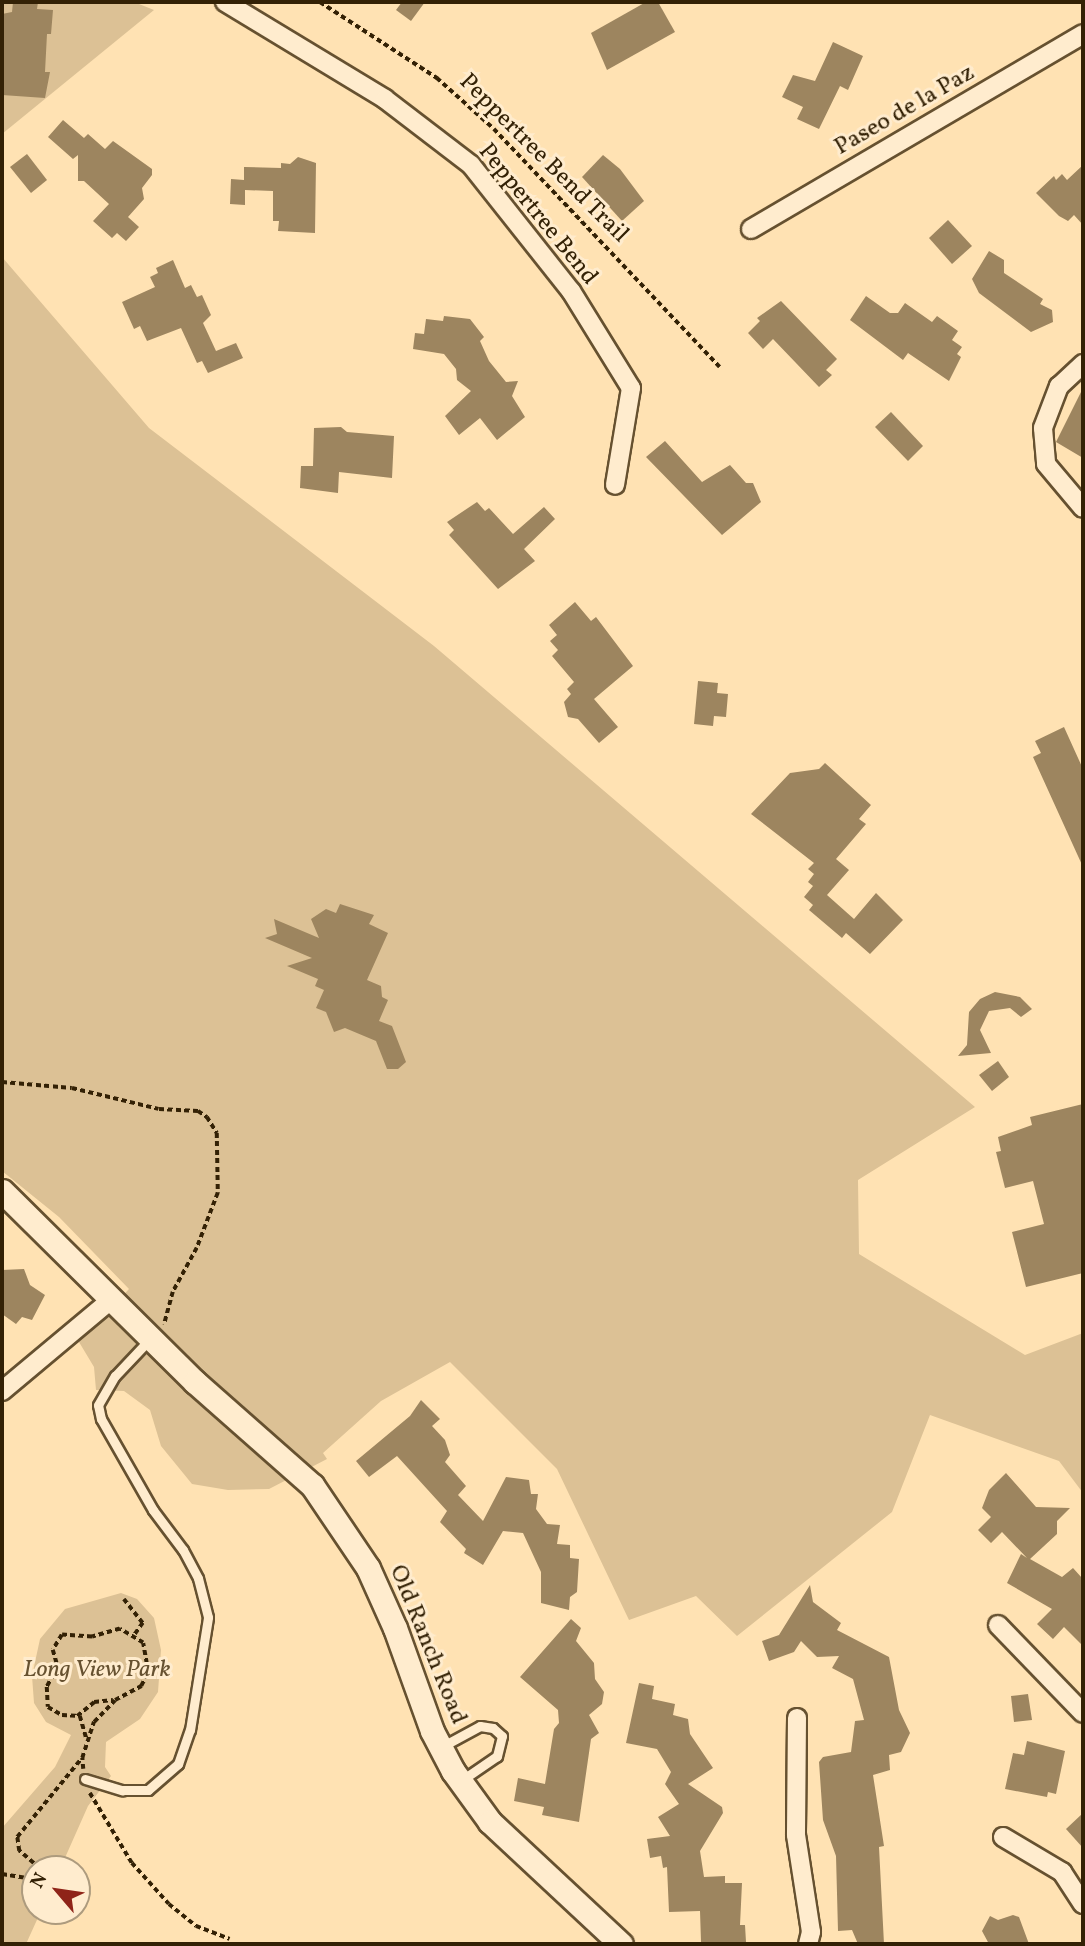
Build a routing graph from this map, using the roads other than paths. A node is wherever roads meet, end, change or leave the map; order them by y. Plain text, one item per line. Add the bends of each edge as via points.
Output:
1 (225, 2) edge
2 (1083, 34) edge
3 (751, 229) dead end
4 (1083, 364) edge
5 (615, 485) dead end
6 (1083, 508) edge
7 (2, 1191) edge
8 (111, 1300) junction
9 (150, 1339) junction
10 (2, 1391) edge
11 (998, 1625) dead end
12 (1083, 1713) edge
13 (797, 1718) dead end
14 (441, 1748) junction
15 (85, 1779) road end
16 (460, 1781) junction
17 (1003, 1837) dead end
18 (1083, 1904) edge
19 (621, 1944) edge
20 (808, 1944) edge

1 - 5 street, Peppertree Bend via 386,99 471,165 571,291 631,388
2 - 3 street, Paseo de la Paz
4 - 6 street via 1059,386 1043,428 1045,464
7 - 8 street, Old Ranch Road
8 - 9 street, Old Ranch Road
8 - 10 street
9 - 14 street, Old Ranch Road via 312,1485 341,1524 395,1628
9 - 15 lane via 130,1357 98,1405 101,1419 147,1500 198,1578 208,1617 190,1730 178,1764 148,1790 122,1790
11 - 12 street
13 - 20 street via 796,1835 811,1932
14 - 16 street, Old Ranch Road
14 - 16 lane via 480,1726 493,1728 502,1736 497,1756
16 - 19 street, Old Ranch Road via 490,1822
17 - 18 street via 1062,1871

